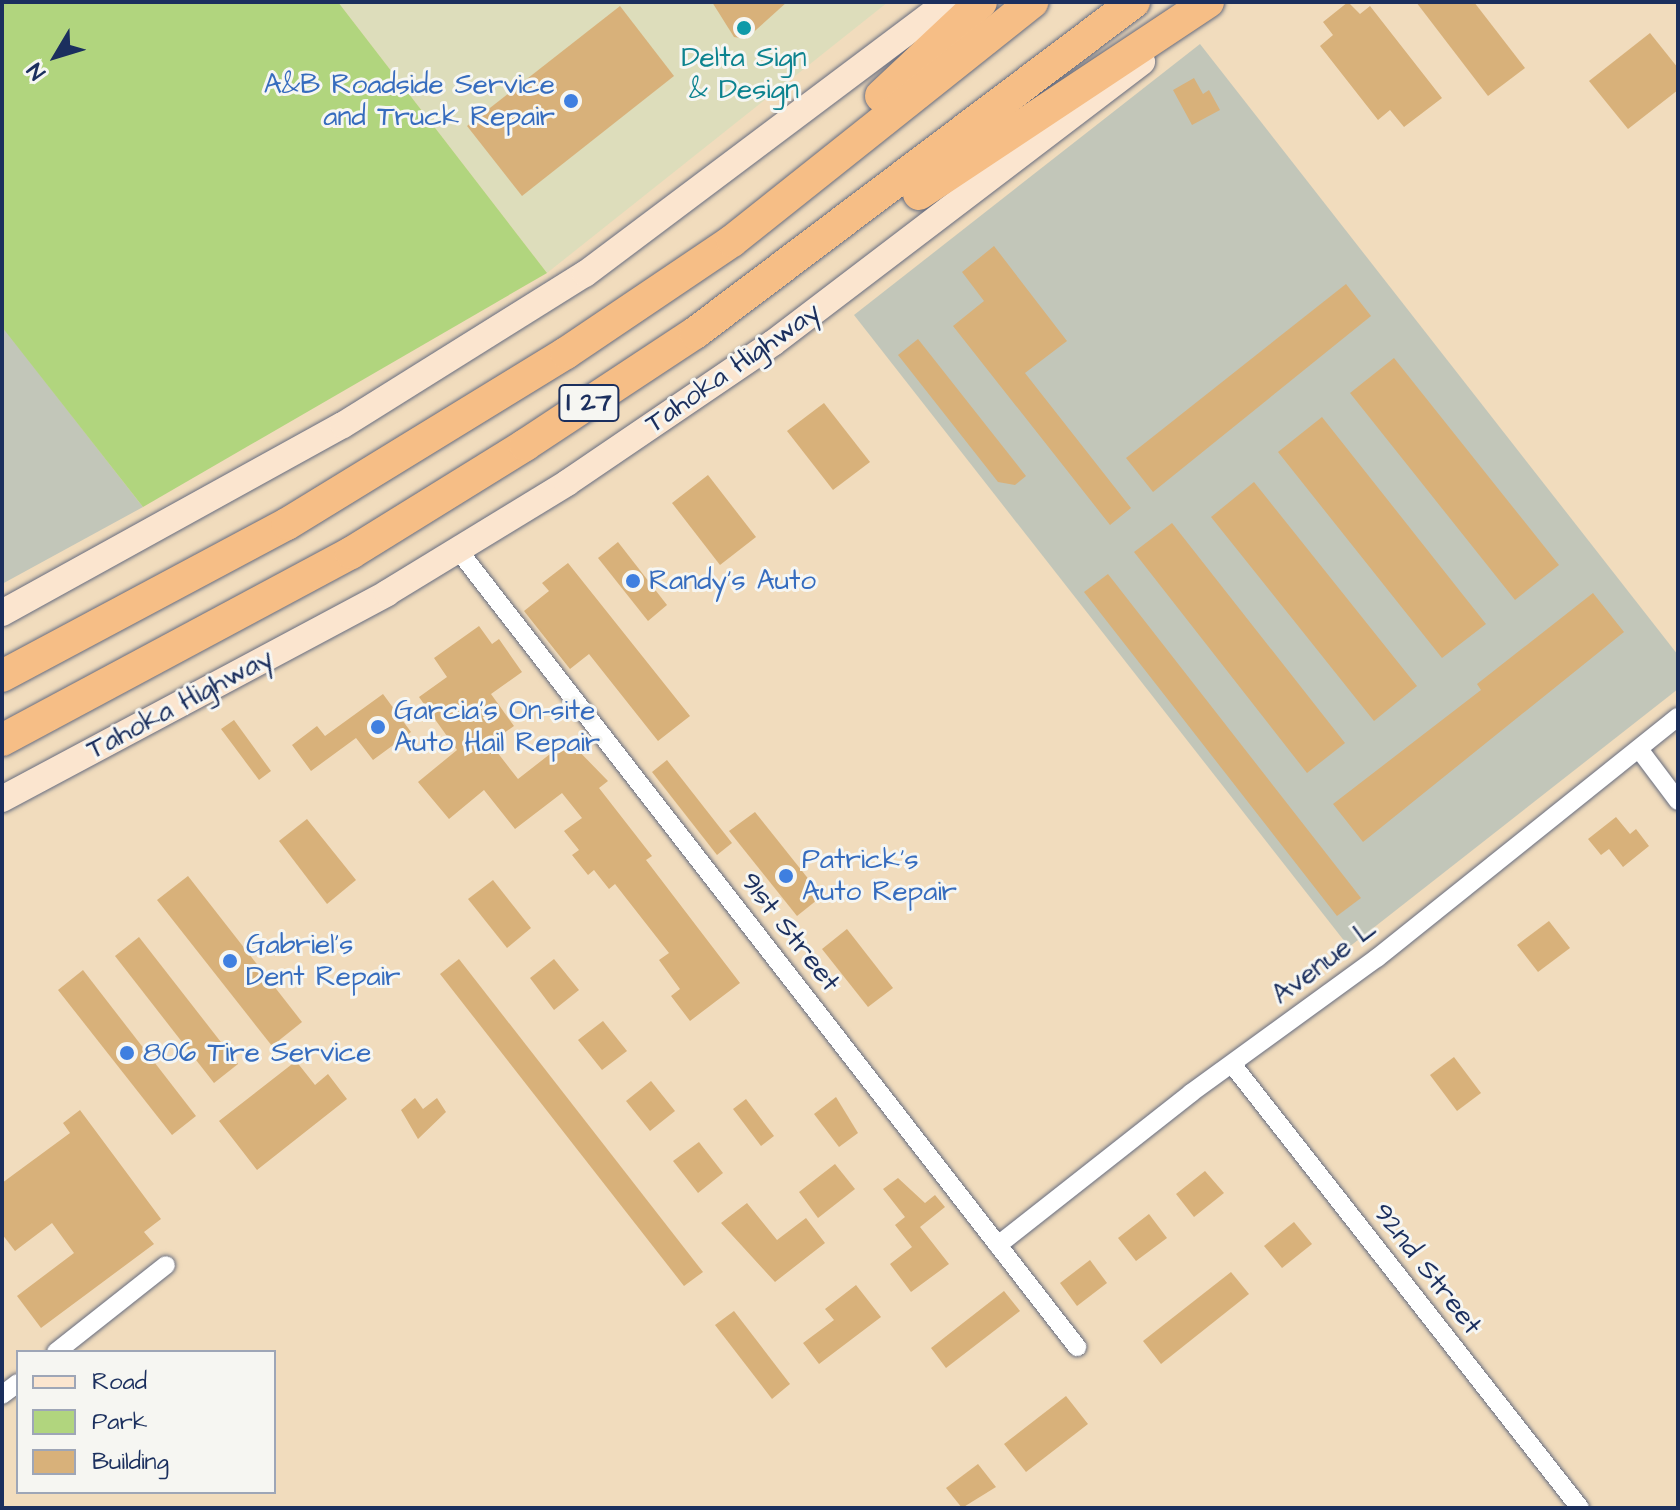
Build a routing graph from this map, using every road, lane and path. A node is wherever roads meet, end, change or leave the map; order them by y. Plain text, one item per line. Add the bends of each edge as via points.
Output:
1 (947, 2) edge
2 (981, 2) edge
3 (1032, 2) edge
4 (1134, 2) edge
5 (1208, 2) edge
6 (1220, 2) edge
7 (714, 253) junction
8 (708, 323) junction
9 (459, 551) junction
10 (2, 613) edge
11 (2, 676) edge
12 (1678, 717) edge
13 (2, 740) edge
14 (1639, 749) junction
15 (2, 799) edge
16 (1678, 801) edge
17 (1232, 1064) junction
18 (998, 1245) junction
19 (166, 1265) dead end
20 (1077, 1347) dead end
21 (59, 1350) edge
22 (1580, 1508) edge

1 - 10 main road via 585,274 343,425
2 - 7 highway
3 - 7 highway, I 27
4 - 8 highway, Tahoka Highway / I 27
5 - 8 highway via 890,214
6 - 9 main road, Tahoka Highway via 773,343
7 - 11 highway, I 27 via 463,420 287,524
8 - 13 highway, Tahoka Highway / I 27 via 351,553
9 - 15 main road, Tahoka Highway
9 - 18 street, 91st Street
12 - 14 street, Avenue L
14 - 16 street
14 - 17 street, Avenue L via 1377,958
17 - 18 street, Avenue L
17 - 22 street, 92nd Street
18 - 20 street, 91st Street
19 - 21 street

